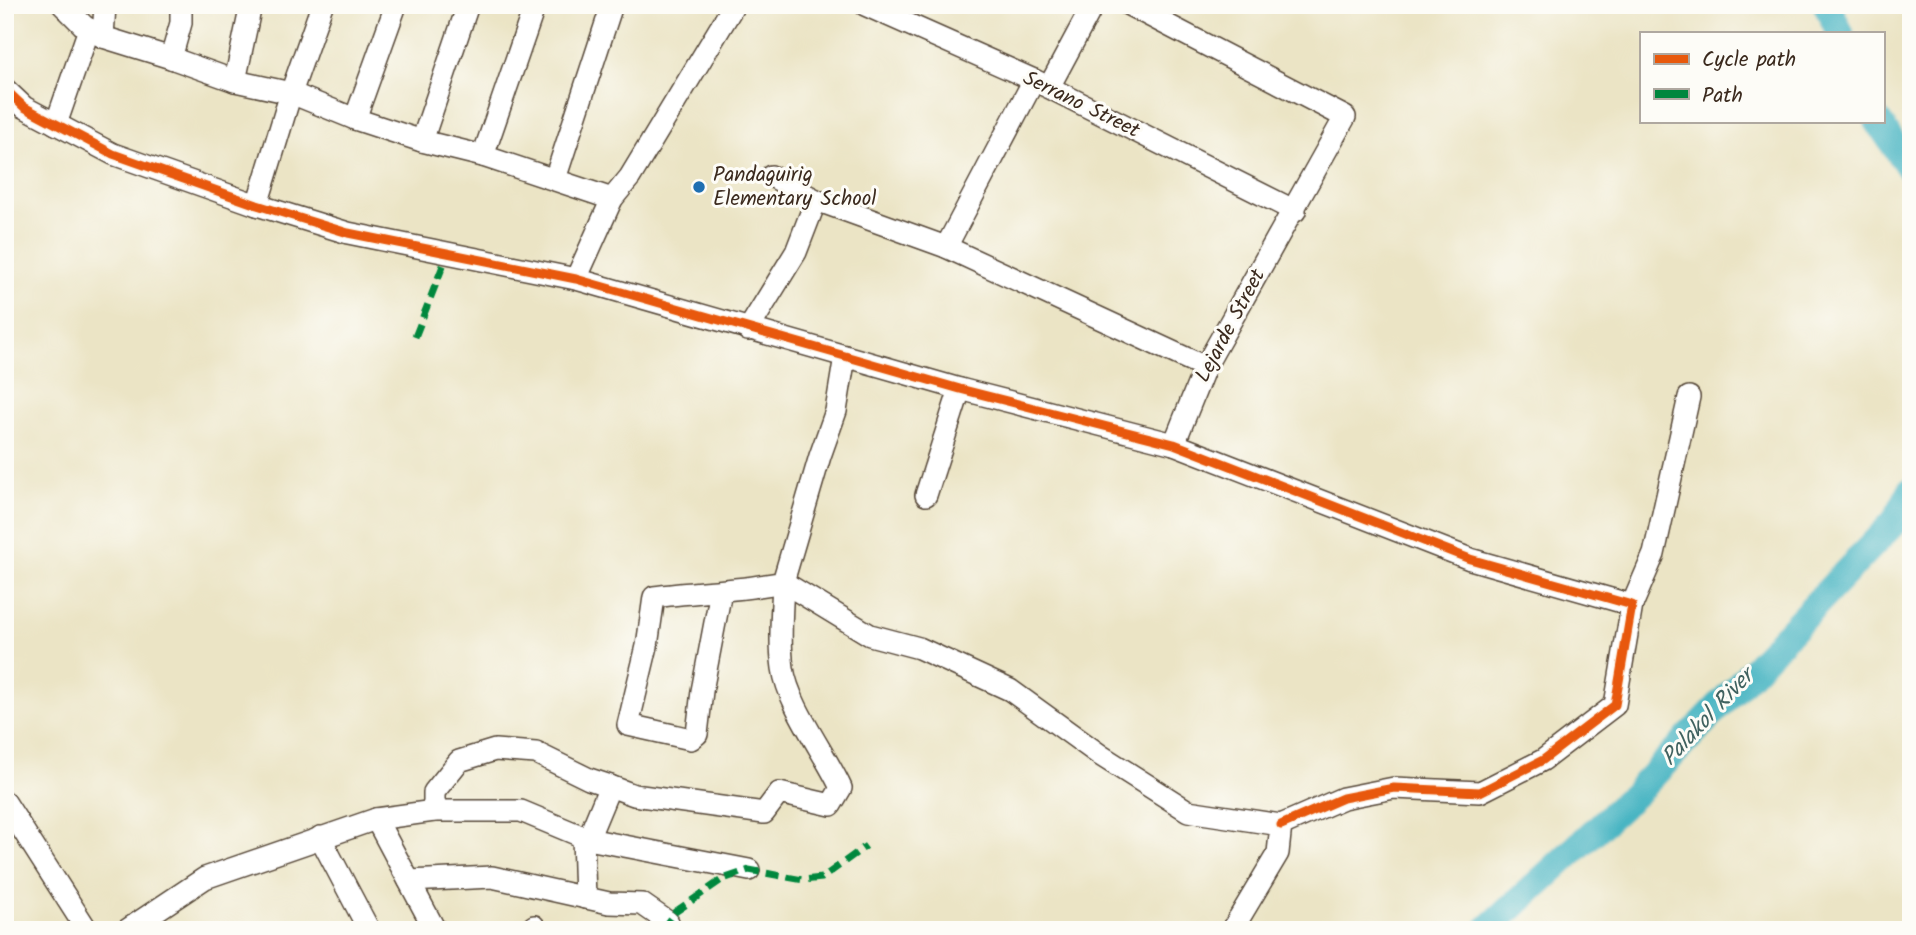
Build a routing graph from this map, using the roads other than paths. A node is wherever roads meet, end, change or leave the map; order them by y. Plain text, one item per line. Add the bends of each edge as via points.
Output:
1 (63, 5) edge
2 (105, 5) edge
3 (181, 5) edge
4 (251, 5) edge
5 (322, 5) edge
6 (396, 5) edge
7 (468, 5) edge
8 (535, 5) edge
9 (612, 5) edge
10 (734, 5) edge
11 (865, 5) edge
12 (1093, 5) edge
13 (1129, 5) edge
14 (96, 33) junction
15 (171, 58) junction
16 (235, 81) junction
17 (1041, 84) junction
18 (5, 89) edge
19 (291, 93) junction
20 (355, 119) junction
21 (56, 124) junction
22 (422, 141) junction
23 (484, 156) junction
24 (771, 176) dead end
25 (555, 179) junction
26 (612, 199) junction
27 (816, 200) junction
28 (257, 205) junction
29 (1294, 211) junction
30 (946, 247) junction
31 (576, 279) junction
32 (748, 330) junction
33 (845, 356) junction
34 (1205, 367) junction
35 (960, 388) junction
36 (1689, 397) dead end
37 (1174, 444) junction
38 (926, 495) dead end
39 (783, 582) junction
40 (721, 591) junction
41 (1632, 605) junction
42 (610, 786) junction
43 (5, 802) edge
44 (434, 811) junction
45 (376, 819) junction
46 (1281, 825) junction
47 (320, 837) junction
48 (585, 838) junction
49 (750, 870) dead end
50 (409, 881) junction
51 (585, 898) junction
52 (668, 922) dead end
53 (87, 930) edge
54 (127, 930) edge
55 (369, 930) edge
56 (435, 930) edge
57 (1232, 930) edge

1 - 14 street
2 - 14 street
3 - 15 street
4 - 16 street
5 - 19 street
6 - 20 street
7 - 22 street
8 - 23 street
9 - 25 street
10 - 26 street via 630,177
11 - 17 street, Serrano Street
12 - 17 street
13 - 29 street, Lejarde Street via 1345,117
14 - 15 street
14 - 21 street
15 - 16 street
16 - 19 street
17 - 29 street, Serrano Street
17 - 30 street
18 - 21 street via 23,107
19 - 20 street
19 - 28 street
20 - 22 street
21 - 28 street via 113,154
22 - 23 street
23 - 25 street
24 - 27 street
25 - 26 street
26 - 31 street
27 - 30 street
27 - 32 street via 796,252
28 - 31 street via 348,233
29 - 34 street, Lejarde Street
30 - 34 street
31 - 32 street
32 - 33 street
33 - 35 street
33 - 39 street via 836,411
34 - 37 street, Lejarde Street
35 - 37 street
35 - 38 street
36 - 41 street via 1654,554
37 - 41 street via 1470,559
39 - 40 street
39 - 42 street via 783,669 793,700 841,788 831,805 779,793 764,813 634,795
39 - 46 street via 870,635 919,648 1010,690 1188,811
40 - 40 street via 654,597 628,725 691,739 697,734
41 - 46 street via 1615,705 1543,760 1480,792 1394,788 1343,798
42 - 44 street via 536,753 495,750 460,761 434,792
42 - 48 street
43 - 53 street
44 - 45 street
44 - 48 street via 521,811
45 - 47 street
45 - 50 street
46 - 57 street via 1278,853
47 - 54 street via 205,878
47 - 55 street
48 - 49 street
48 - 51 street
50 - 51 street via 492,877
50 - 56 street
51 - 52 street via 642,904

